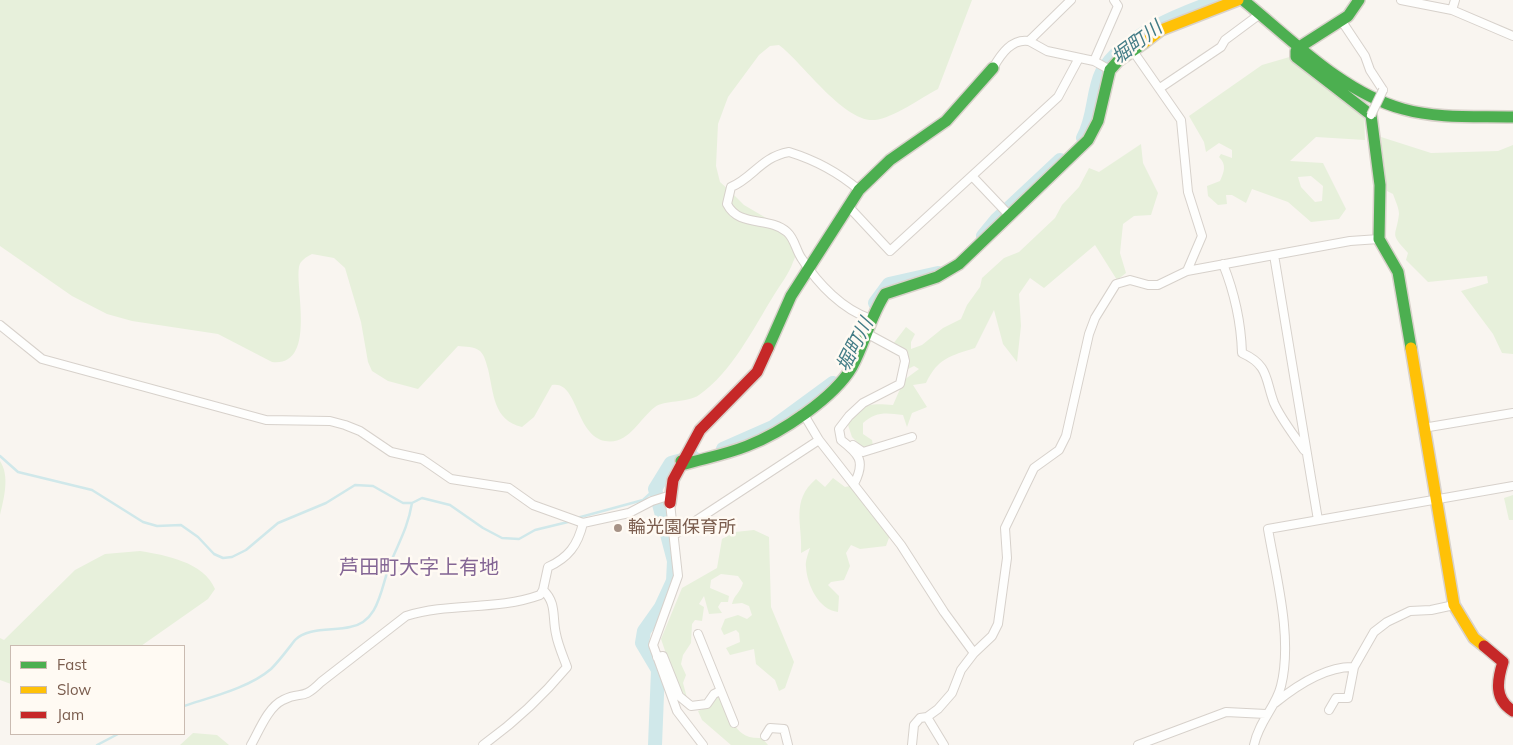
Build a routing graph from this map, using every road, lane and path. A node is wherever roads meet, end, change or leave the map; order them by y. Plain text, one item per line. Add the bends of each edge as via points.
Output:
1 (1071, 0) edge
2 (1114, 0) edge
3 (1238, 0) edge
4 (1242, 0) edge
5 (1359, 0) edge
6 (1401, 0) edge
7 (1455, 0) edge
8 (1452, 10) junction
9 (1260, 14) junction
10 (1341, 20) junction
11 (1513, 36) edge
12 (1028, 41) junction
13 (1301, 46) junction
14 (1133, 51) junction
15 (1079, 58) junction
16 (1096, 62) junction
17 (993, 68) joint
18 (1110, 70) junction
19 (1160, 88) junction
20 (1372, 116) junction
21 (1513, 116) edge
22 (972, 176) junction
23 (859, 190) junction
24 (848, 206) junction
25 (1009, 215) junction
26 (1379, 239) junction
27 (1274, 255) junction
28 (1223, 264) junction
29 (809, 267) junction
30 (1188, 271) junction
31 (866, 318) junction
32 (0, 325) edge
33 (866, 333) junction
34 (804, 413) junction
35 (1513, 413) edge
36 (1423, 428) junction
37 (912, 437) dead end
38 (819, 440) junction
39 (849, 447) junction
40 (1306, 449) junction
41 (681, 461) junction
42 (854, 484) junction
43 (1513, 486) edge
44 (670, 499) junction
45 (1436, 499) junction
46 (1318, 520) junction
47 (583, 523) junction
48 (674, 535) junction
49 (543, 590) junction
50 (1454, 605) junction
51 (698, 634) dead end
52 (974, 653) junction
53 (657, 657) junction
54 (1354, 667) junction
55 (720, 691) junction
56 (1271, 706) junction
57 (1328, 710) dead end
58 (1513, 711) edge
59 (1266, 714) junction
60 (927, 717) junction
61 (734, 723) dead end
62 (765, 736) dead end
63 (251, 745) edge
64 (483, 745) edge
65 (703, 745) edge
66 (788, 745) edge
67 (912, 745) edge
68 (944, 745) edge
69 (1138, 745) edge
70 (1254, 745) edge

1 - 12 street
2 - 16 street via 1118,6
3 - 14 street via 1161,30
4 - 9 street
5 - 10 street via 1348,16
6 - 8 street
7 - 8 street
8 - 11 street
9 - 13 street
9 - 19 street via 1225,40 1221,47
10 - 13 street
10 - 20 street, bridge via 1383,90
12 - 15 street via 1047,51
12 - 17 street via 1019,39 1014,42
13 - 20 street via 1296,57
13 - 21 street via 1339,78 1369,96 1402,109 1433,115
14 - 18 street
14 - 19 street
15 - 16 street
15 - 22 street via 1058,97
16 - 18 street
17 - 23 street via 946,121 890,160
18 - 25 street via 1098,121 1088,140
19 - 30 street via 1181,120 1188,192 1202,236
20 - 26 street via 1380,186
22 - 24 street via 890,251
22 - 25 street
23 - 24 street
23 - 29 street via 835,172 789,152 765,161 731,187 727,204 731,212 788,233
24 - 29 street
25 - 31 street via 959,264 937,277 885,294
26 - 27 street
26 - 36 street via 1398,272
27 - 28 street
27 - 40 street
28 - 30 street
28 - 40 street via 1235,293 1242,329 1242,352 1260,365 1269,380 1274,403
29 - 31 street via 836,299
29 - 41 street via 791,296 757,372 700,430
30 - 52 street via 1158,284 1130,280 1116,284 1095,318 1066,436 1059,450 1034,468 1005,528 1007,558 998,624 992,636
31 - 33 street
32 - 47 street via 42,359 266,420 330,422 345,426 360,431 391,452 422,459 451,479 509,488 533,505
33 - 34 street via 846,375
33 - 39 street via 903,353 905,361 900,384 863,403 839,429 841,440
34 - 38 street
34 - 41 street via 749,445 685,464
35 - 36 street
36 - 45 street
37 - 39 street via 863,452 855,445
38 - 42 street
38 - 48 street
39 - 42 street via 860,460 860,473
40 - 46 street
41 - 44 street
42 - 52 street via 901,545
43 - 45 street
44 - 47 street via 652,501 628,513
44 - 48 street
45 - 46 street
45 - 50 street
46 - 56 street via 1268,529 1286,640 1281,686
47 - 49 street via 580,538 563,560 548,567
48 - 53 street via 678,576 653,645
49 - 63 street via 540,594 505,605 423,610 406,616 308,695 283,700 271,711
49 - 64 street via 550,596 554,607 555,631 567,667 544,695
50 - 54 street via 1410,611 1387,622 1374,632
50 - 58 street via 1474,638 1503,662 1496,680 1501,701
51 - 55 street
52 - 60 street via 952,693
53 - 55 street via 663,656 679,696 691,706 707,704
53 - 65 street via 677,711
54 - 56 street via 1342,667 1303,683
54 - 57 street via 1348,698 1336,698
55 - 61 street
56 - 59 street
59 - 69 street via 1226,712
59 - 70 street
60 - 67 street via 920,718 914,725
60 - 68 street
62 - 66 street via 770,728 784,729

